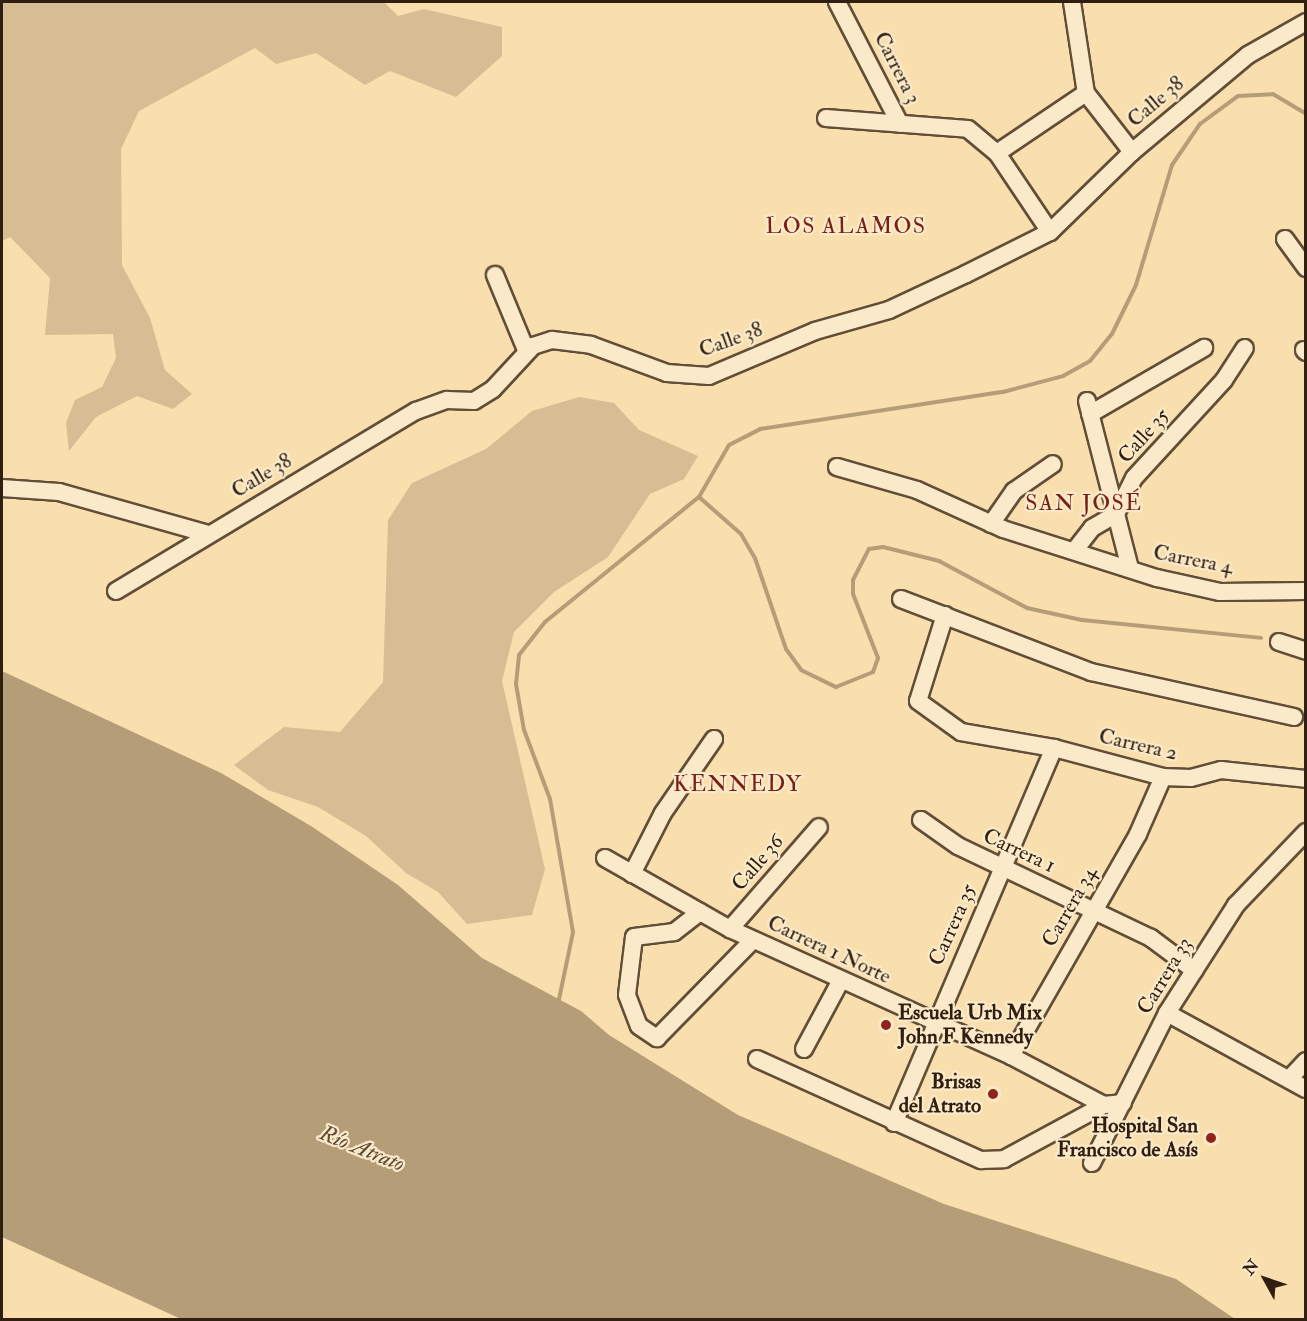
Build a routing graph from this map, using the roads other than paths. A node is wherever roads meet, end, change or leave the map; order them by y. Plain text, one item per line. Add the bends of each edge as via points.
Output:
1 (837, 2) edge
2 (1072, 2) edge
3 (1305, 22) edge
4 (1086, 93) junction
5 (826, 118) dead end
6 (900, 124) junction
7 (1132, 152) junction
8 (997, 153) junction
9 (1050, 232) junction
10 (1285, 239) dead end
11 (1305, 268) edge
12 (495, 275) dead end
13 (1204, 348) dead end
14 (1245, 348) dead end
15 (526, 350) junction
16 (1053, 464) dead end
17 (837, 467) dead end
18 (2, 488) edge
19 (1116, 514) junction
20 (992, 524) junction
21 (208, 534) junction
22 (1075, 550) junction
23 (1130, 569) junction
24 (116, 591) dead end
25 (1305, 591) edge
26 (901, 599) dead end
27 (945, 615) junction
28 (1279, 642) dead end
29 (1305, 651) edge
30 (1294, 717) dead end
31 (714, 739) dead end
32 (1054, 748) junction
33 (1163, 777) junction
34 (1305, 779) edge
35 (921, 820) dead end
36 (819, 827) dead end
37 (1305, 834) edge
38 (604, 858) dead end
39 (1003, 869) junction
40 (632, 874) junction
41 (1094, 910) junction
42 (700, 912) junction
43 (730, 929) junction
44 (753, 940) junction
45 (1194, 970) junction
46 (841, 980) junction
47 (1167, 1013) junction
48 (934, 1022) junction
49 (804, 1049) dead end
50 (1011, 1056) junction
51 (757, 1059) dead end
52 (1305, 1060) edge
53 (1291, 1077) junction
54 (1305, 1089) edge
55 (1123, 1103) junction
56 (1104, 1105) junction
57 (894, 1123) junction
58 (1092, 1163) dead end

1 - 6 street, Carrera 3
2 - 4 street
3 - 7 street, Calle 38 via 1248,55
4 - 7 street
4 - 8 street
5 - 6 street
6 - 8 street via 968,129
7 - 9 street, Calle 38
8 - 9 street
9 - 15 street, Calle 38 via 889,310 815,331 709,376 667,373 591,345 552,340
10 - 11 street
12 - 15 street
13 - 19 street via 1088,407
14 - 19 street, Calle 35 via 1197,412 1134,478
15 - 21 street, Calle 38 via 493,389 474,401 447,400 416,411
16 - 20 street via 1014,492
17 - 20 street, Carrera 4 via 917,490
18 - 21 street via 59,492
19 - 22 street via 1092,528
19 - 23 street
20 - 22 street, Carrera 4
21 - 24 street, Calle 38
22 - 23 street, Carrera 4
23 - 25 street, Carrera 4 via 1220,592
26 - 27 street
27 - 30 street via 1091,672
27 - 32 street, Carrera 2 via 918,701 961,732
28 - 29 street
31 - 40 street via 663,813
32 - 33 street, Carrera 2
32 - 39 street, Carrera 35
33 - 34 street, Carrera 2 via 1191,778 1221,770
33 - 41 street, Carrera 34
35 - 39 street, Carrera 1
36 - 43 street, Calle 36
37 - 45 street, Carrera 33 via 1236,905
38 - 40 street, Carrera 1 Norte
39 - 41 street, Carrera 1
39 - 48 street, Carrera 35
40 - 42 street, Carrera 1 Norte
41 - 45 street, Carrera 1 via 1151,938
41 - 50 street, Carrera 34
42 - 43 street, Carrera 1 Norte
42 - 44 street via 674,932 634,937 627,995 639,1026 657,1038
43 - 44 street, Carrera 1 Norte
44 - 46 street, Carrera 1 Norte
45 - 47 street, Carrera 33
46 - 48 street, Carrera 1 Norte
46 - 49 street
47 - 53 street
47 - 55 street, Carrera 33
48 - 50 street, Carrera 1 Norte
48 - 57 street, Carrera 35
50 - 56 street, Carrera 1 Norte
51 - 57 street
52 - 53 street
53 - 54 street
55 - 56 street
55 - 58 street, Carrera 33
56 - 57 street via 1004,1159 981,1160

